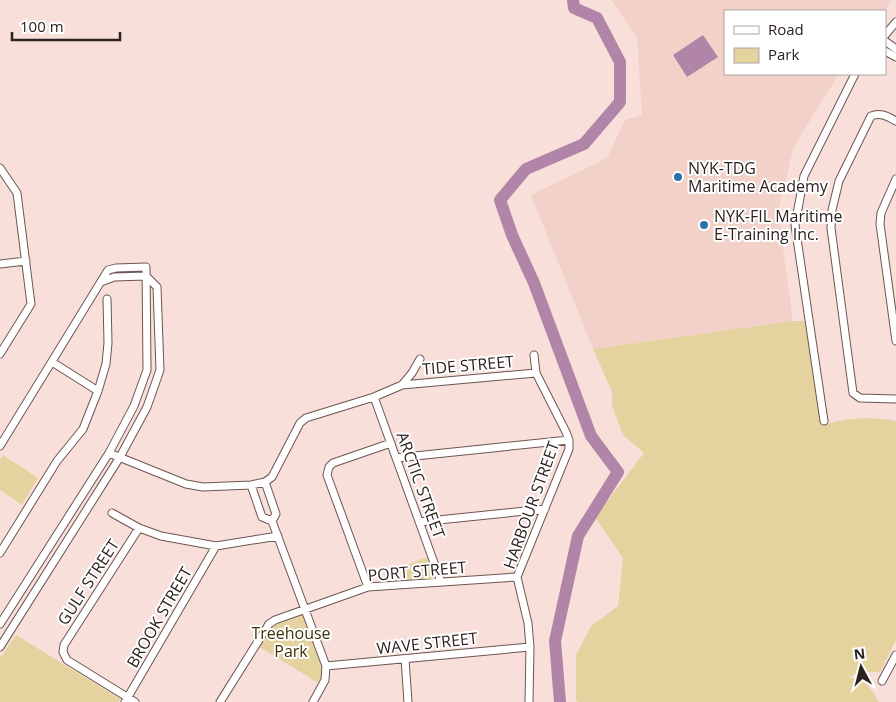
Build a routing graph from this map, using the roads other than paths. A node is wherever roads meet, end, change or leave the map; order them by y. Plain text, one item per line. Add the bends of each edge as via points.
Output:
1 (896, 22) edge
2 (886, 34) edge
3 (854, 75) edge
4 (896, 121) edge
5 (0, 168) edge
6 (896, 179) edge
7 (26, 261) junction
8 (0, 264) edge
9 (146, 276) junction
10 (101, 282) junction
11 (107, 299) dead end
12 (896, 341) edge
13 (0, 354) edge
14 (534, 354) dead end
15 (420, 359) dead end
16 (52, 362) junction
17 (536, 373) junction
18 (402, 385) junction
19 (98, 390) junction
20 (374, 397) junction
21 (896, 399) edge
22 (824, 420) dead end
23 (569, 440) junction
24 (391, 443) junction
25 (0, 446) edge
26 (109, 453) junction
27 (120, 457) junction
28 (396, 458) junction
29 (265, 482) junction
30 (251, 485) junction
31 (545, 509) junction
32 (112, 512) dead end
33 (272, 521) junction
34 (420, 522) junction
35 (139, 528) junction
36 (278, 536) junction
37 (216, 546) junction
38 (0, 553) edge
39 (517, 577) junction
40 (441, 582) junction
41 (368, 587) junction
42 (305, 609) junction
43 (0, 624) edge
44 (530, 647) junction
45 (0, 648) edge
46 (896, 655) edge
47 (405, 659) junction
48 (326, 666) junction
49 (882, 680) dead end
50 (127, 700) edge
51 (136, 702) edge
52 (220, 702) edge
53 (313, 702) edge
54 (408, 702) edge
55 (529, 702) edge

1 - 2 street
3 - 22 street via 804,176 795,225
4 - 21 street via 882,114 871,116 839,181 831,228 853,393 860,398
5 - 7 street via 17,193
6 - 12 street via 880,213 880,224
7 - 8 street
7 - 13 street via 31,304
9 - 10 street via 114,277
9 - 10 street via 146,267 116,268 108,270
9 - 26 street via 146,370 134,406
9 - 27 street via 157,287 160,370 147,407
10 - 16 street
11 - 19 street via 108,344
14 - 17 street, HARBOUR STREET
15 - 18 street
16 - 19 street
16 - 25 street
17 - 18 street, TIDE STREET
17 - 23 street, HARBOUR STREET
18 - 20 street
19 - 38 street via 83,429 57,461
20 - 24 street, ARCTIC STREET
20 - 29 street via 306,418 300,423 272,477
23 - 28 street
23 - 31 street, HARBOUR STREET via 569,449
24 - 28 street, ARCTIC STREET
24 - 41 street via 333,463 327,475
26 - 27 street
26 - 43 street
27 - 30 street via 186,484 203,487
27 - 45 street
28 - 34 street, ARCTIC STREET
29 - 30 street
29 - 33 street via 276,514
30 - 33 street via 262,517
31 - 34 street
31 - 39 street, HARBOUR STREET
32 - 35 street
33 - 36 street
34 - 40 street, ARCTIC STREET
35 - 37 street via 169,538
35 - 50 street, GULF STREET via 64,645 63,652 67,660
36 - 37 street
36 - 42 street
37 - 50 street, BROOK STREET
39 - 40 street, PORT STREET
39 - 44 street, HARBOUR STREET via 526,610
40 - 41 street, PORT STREET
41 - 42 street, PORT STREET
42 - 48 street
42 - 52 street, PORT STREET via 269,624
44 - 47 street, WAVE STREET
44 - 55 street, HARBOUR STREET
46 - 49 street
47 - 48 street, WAVE STREET
47 - 54 street
48 - 53 street via 325,680
50 - 51 street

